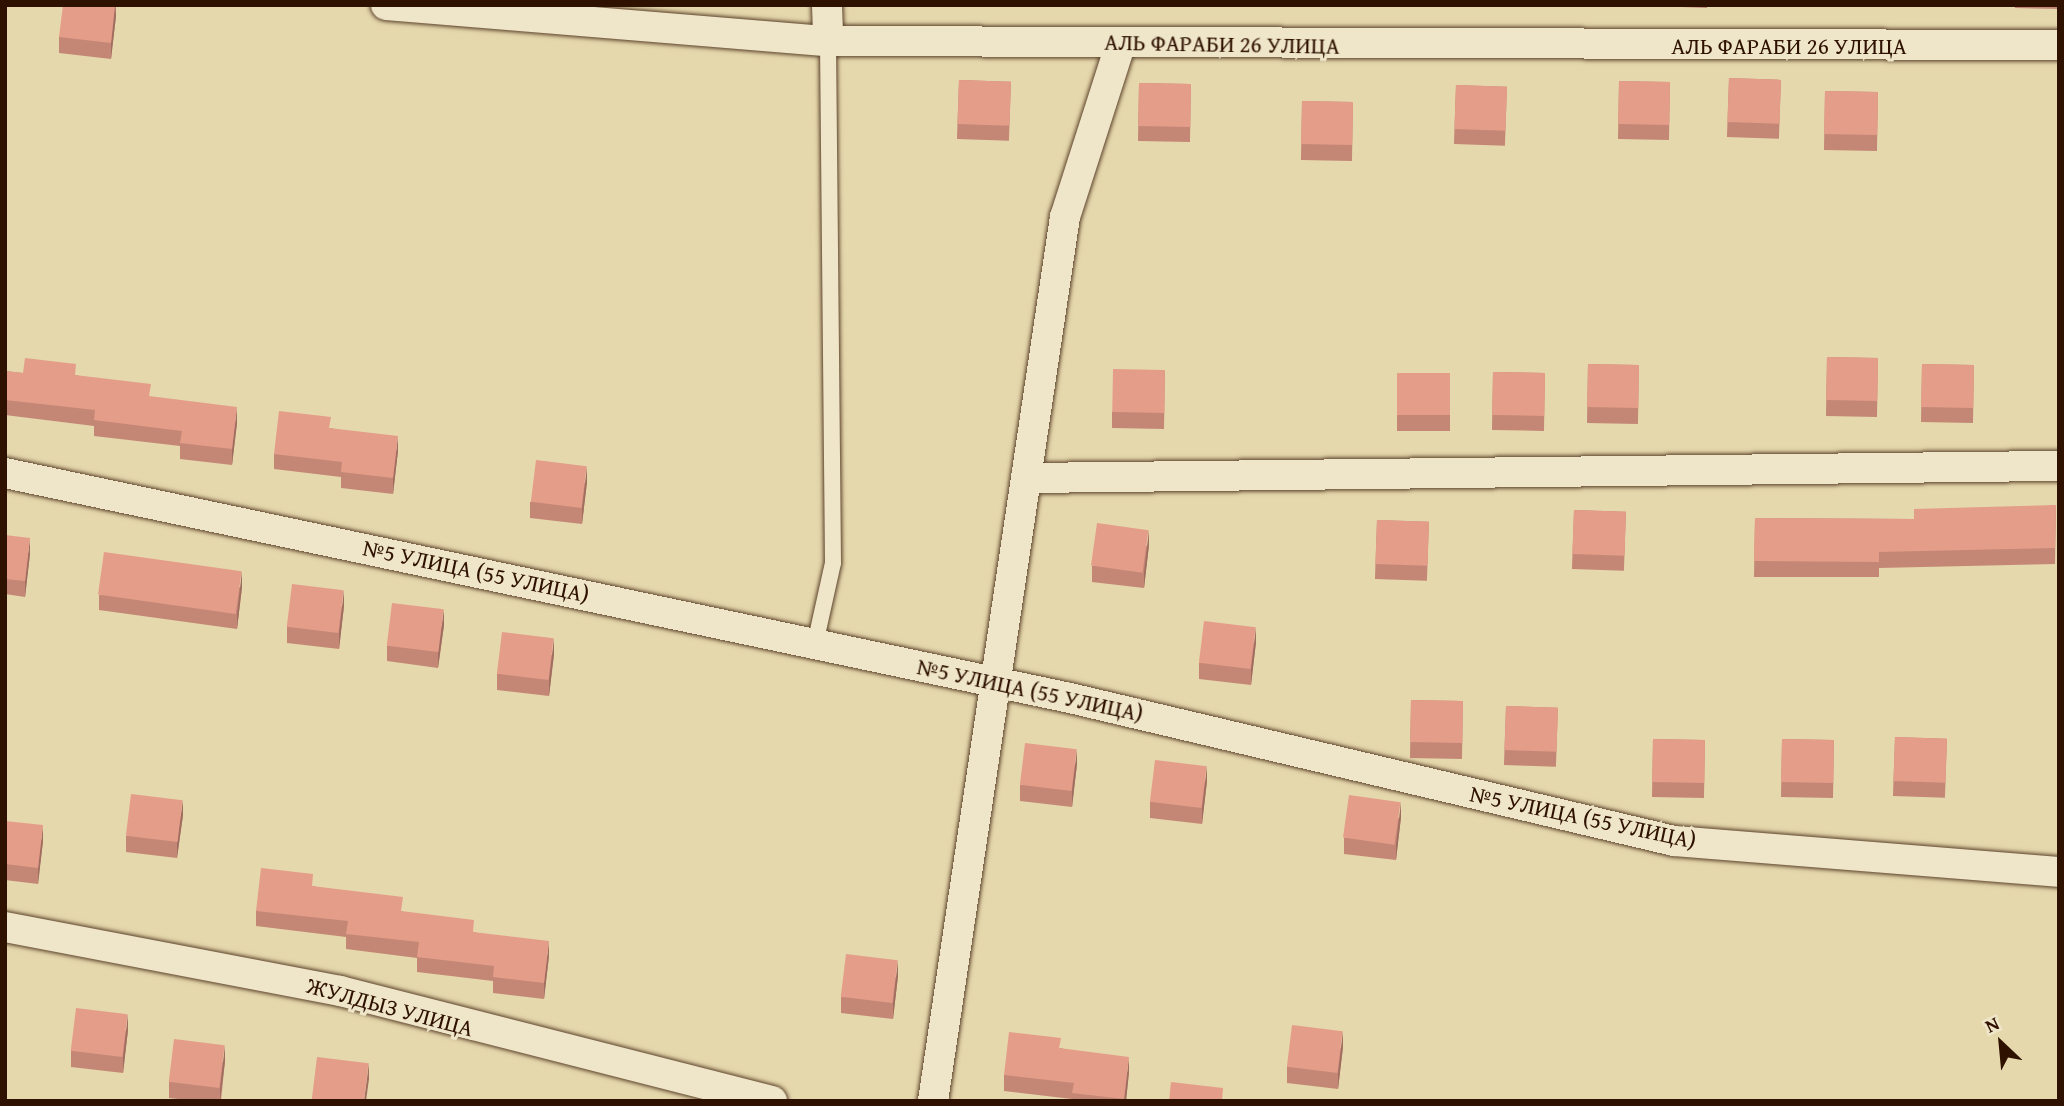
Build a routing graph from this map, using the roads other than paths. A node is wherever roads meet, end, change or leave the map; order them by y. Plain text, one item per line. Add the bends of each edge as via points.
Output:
1 (386, 5) edge
2 (827, 5) edge
3 (828, 41) junction
4 (1121, 43) junction
5 (2059, 45) edge
6 (2059, 466) edge
7 (5, 473) edge
8 (1026, 478) junction
9 (815, 643) junction
10 (992, 681) junction
11 (2059, 872) edge
12 (5, 927) edge
13 (772, 1101) edge
14 (933, 1101) edge

1 - 3 street, АЛЬ ФАРАБИ 26 УЛИЦА
2 - 3 street
3 - 4 street, АЛЬ ФАРАБИ 26 УЛИЦА
3 - 9 lane via 833,563
4 - 5 street, АЛЬ ФАРАБИ 26 УЛИЦА
4 - 8 street via 1065,217
6 - 8 street
7 - 9 street, №5 УЛИЦА (55 УЛИЦА)
8 - 10 street
9 - 10 street, №5 УЛИЦА (55 УЛИЦА)
10 - 11 street, №5 УЛИЦА (55 УЛИЦА) via 1674,841
10 - 14 street
12 - 13 street, ЖУЛДЫЗ УЛИЦА via 340,991

